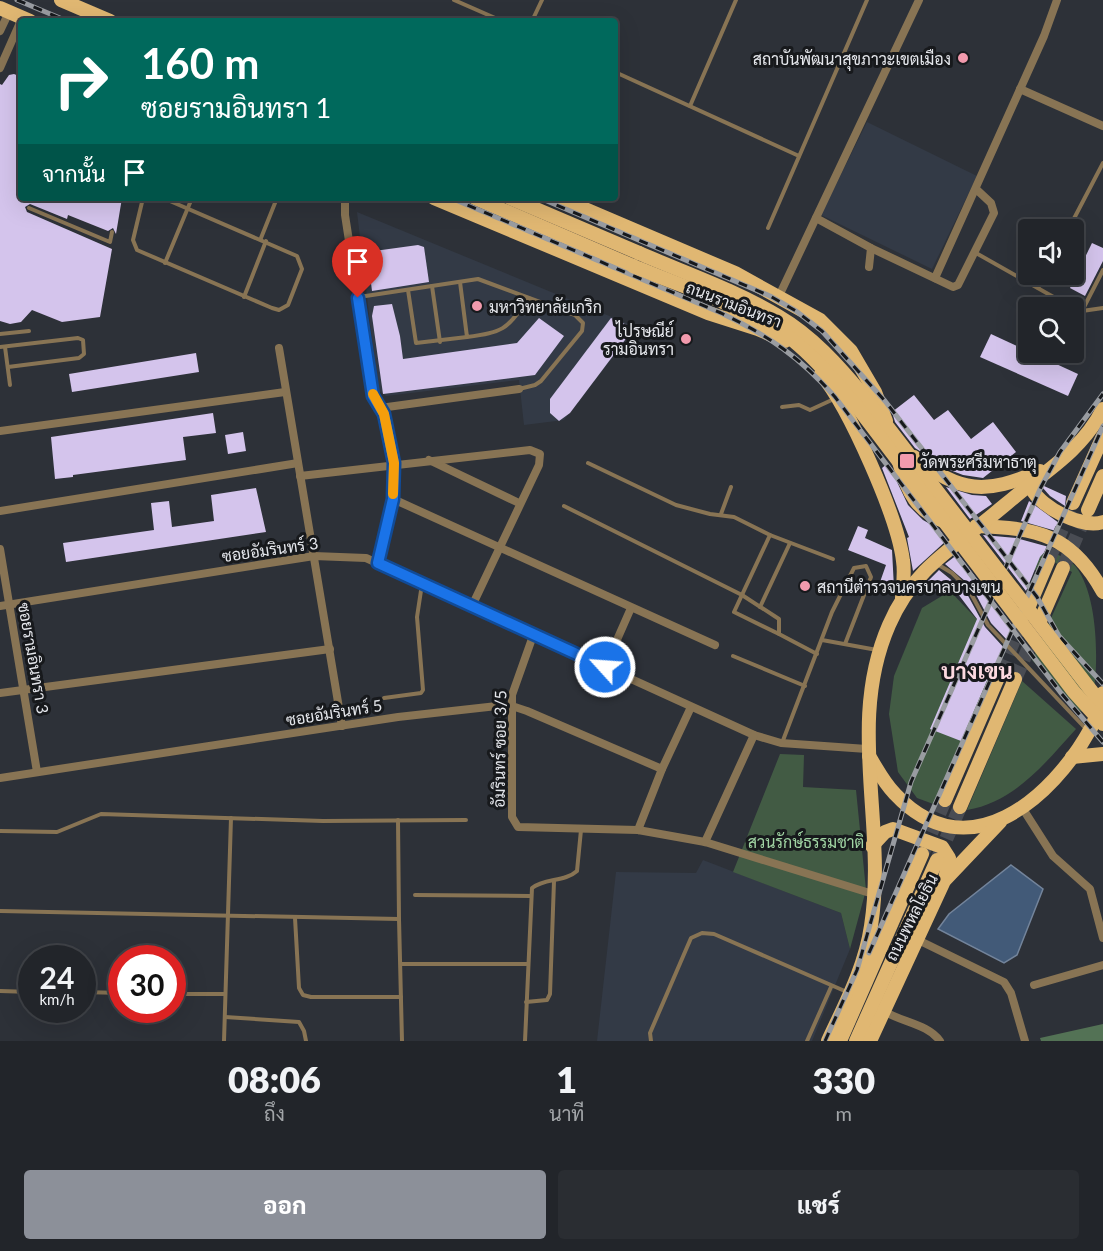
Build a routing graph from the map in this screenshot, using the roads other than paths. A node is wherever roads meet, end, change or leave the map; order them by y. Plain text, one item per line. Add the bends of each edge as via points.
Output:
1 (61, 0) edge
2 (454, 0) edge
3 (542, 0) edge
4 (736, 0) edge
5 (867, 0) edge
6 (919, 0) edge
7 (1057, 0) edge
8 (4, 10) edge
9 (24, 18) edge
10 (103, 18) edge
11 (495, 18) edge
12 (533, 18) edge
13 (0, 31) edge
14 (18, 34) edge
15 (0, 68) edge
16 (618, 73) edge
17 (1020, 89) junction
18 (690, 106) junction
19 (1103, 126) edge
20 (799, 156) junction
21 (1103, 163) edge
22 (976, 189) junction
23 (142, 201) edge
24 (170, 201) edge
25 (191, 201) edge
26 (276, 201) edge
27 (345, 201) edge
28 (441, 201) edge
29 (484, 201) edge
30 (516, 201) edge
31 (567, 201) edge
32 (28, 208) dead end
33 (188, 208) junction
34 (816, 218) junction
35 (1074, 219) edge
36 (768, 228) dead end
37 (112, 232) dead end
38 (264, 239) junction
39 (871, 248) junction
40 (975, 252) junction
41 (636, 260) junction
42 (165, 263) junction
43 (868, 267) dead end
44 (1103, 270) edge
45 (935, 278) junction
46 (460, 282) junction
47 (1040, 285) edge
48 (432, 286) junction
49 (1038, 288) junction
50 (408, 290) junction
51 (780, 296) junction
52 (244, 297) junction
53 (1054, 297) edge
54 (358, 298) junction
55 (529, 298) junction
56 (1084, 307) edge
57 (1103, 308) edge
58 (1084, 311) edge
59 (29, 331) dead end
60 (0, 334) edge
61 (467, 338) junction
62 (440, 342) junction
63 (3, 347) edge
64 (279, 348) dead end
65 (8, 367) junction
66 (10, 385) dead end
67 (872, 387) junction
68 (519, 389) joint
69 (285, 392) junction
70 (839, 401) junction
71 (782, 407) dead end
72 (380, 408) junction
73 (1103, 409) edge
74 (0, 431) edge
75 (1103, 436) edge
76 (894, 441) junction
77 (429, 460) junction
78 (588, 462) dead end
79 (298, 463) junction
80 (394, 463) junction
81 (1060, 463) junction
82 (300, 476) junction
83 (1103, 476) edge
84 (1034, 482) junction
85 (731, 487) dead end
86 (393, 499) junction
87 (519, 503) junction
88 (1073, 503) tunnel mouth
89 (564, 506) dead end
90 (1088, 510) tunnel mouth
91 (0, 511) edge
92 (721, 514) junction
93 (1103, 522) edge
94 (978, 526) junction
95 (771, 535) junction
96 (790, 543) junction
97 (0, 549) edge
98 (499, 549) junction
99 (314, 556) junction
100 (833, 559) dead end
101 (933, 561) junction
102 (1048, 561) tunnel mouth
103 (378, 563) junction
104 (1063, 568) tunnel mouth
105 (422, 583) junction
106 (1103, 592) edge
107 (742, 595) junction
108 (902, 600) junction
109 (5, 605) edge
110 (472, 606) junction
111 (760, 607) junction
112 (631, 608) junction
113 (1026, 613) tunnel mouth
114 (1040, 621) tunnel mouth
115 (534, 633) junction
116 (779, 634) junction
117 (822, 640) junction
118 (845, 644) junction
119 (715, 645) dead end
120 (330, 649) junction
121 (879, 650) junction
122 (818, 654) junction
123 (733, 656) dead end
124 (605, 667) junction
125 (1000, 673) tunnel mouth
126 (1015, 679) tunnel mouth
127 (805, 686) junction
128 (25, 689) junction
129 (0, 693) edge
130 (1103, 693) edge
131 (384, 698) dead end
132 (512, 706) junction
133 (1103, 706) edge
134 (691, 707) junction
135 (1103, 724) edge
136 (342, 726) junction
137 (1088, 732) junction
138 (754, 735) junction
139 (781, 743) junction
140 (868, 752) junction
141 (1103, 754) edge
142 (1072, 757) junction
143 (662, 769) junction
144 (37, 772) junction
145 (0, 778) edge
146 (945, 800) tunnel mouth
147 (960, 807) tunnel mouth
148 (1023, 808) junction
149 (231, 818) junction
150 (398, 820) junction
151 (466, 820) dead end
152 (1001, 821) junction
153 (581, 830) junction
154 (638, 830) junction
155 (0, 831) edge
156 (705, 842) junction
157 (872, 846) junction
158 (922, 854) tunnel mouth
159 (937, 860) tunnel mouth
160 (554, 880) junction
161 (944, 881) junction
162 (873, 894) junction
163 (415, 895) dead end
164 (530, 896) junction
165 (0, 911) edge
166 (229, 917) junction
167 (295, 918) junction
168 (399, 919) junction
169 (1103, 938) edge
170 (916, 939) junction
171 (401, 964) junction
172 (528, 964) junction
173 (1103, 965) edge
174 (1034, 985) dead end
175 (831, 987) junction
176 (0, 991) edge
177 (18, 992) edge
178 (849, 993) junction
179 (186, 994) edge
180 (225, 994) junction
181 (401, 997) junction
182 (526, 1002) junction
183 (884, 1011) junction
184 (225, 1017) junction
185 (224, 1041) edge
186 (306, 1041) edge
187 (402, 1041) edge
188 (525, 1041) edge
189 (651, 1041) edge
190 (807, 1041) edge
191 (828, 1041) edge
192 (840, 1041) edge
193 (856, 1041) edge
194 (870, 1041) edge
195 (940, 1041) edge
196 (1025, 1041) edge

1 - 10 main road
2 - 11 lane
3 - 12 lane
4 - 18 lane
5 - 20 lane
6 - 34 street
7 - 17 street
8 - 9 main road
8 - 13 street
14 - 15 street
16 - 18 lane
17 - 19 street
17 - 22 street
18 - 20 lane
20 - 36 lane
21 - 35 lane
22 - 40 street via 991,203 994,213
22 - 45 street
23 - 42 lane via 133,245
24 - 33 lane
25 - 33 lane
26 - 38 lane
27 - 54 street
28 - 70 main road, ถนนรามอินทรา via 708,313 773,334 813,364
29 - 41 main road, ถนนรามอินทรา
30 - 41 main road, ถนนรามอินทรา
31 - 51 main road, ถนนรามอินทรา via 710,261
32 - 37 lane via 110,242
33 - 38 lane
33 - 42 lane
34 - 39 street
34 - 51 street
38 - 52 lane
38 - 52 lane via 297,256 302,269 299,278 284,308 272,308
39 - 43 street
39 - 45 street
40 - 45 street via 958,285 953,287
40 - 49 lane
41 - 133 main road, ถนนรามอินทรา, bridge via 756,303 826,353 863,394
41 - 135 main road, ถนนรามอินทรา, bridge via 751,316 794,342 818,363 855,404 1074,692
42 - 52 lane
44 - 56 lane
46 - 48 lane
46 - 55 lane via 478,279
46 - 61 lane
47 - 49 lane
48 - 50 lane
48 - 62 lane
49 - 53 lane
50 - 54 lane
50 - 62 lane via 416,343
51 - 67 main road, ถนนรามอินทรา via 837,335
54 - 72 street via 373,396
55 - 61 lane via 507,327 497,333
55 - 68 lane via 575,315 583,323 582,331 541,381
57 - 58 lane
59 - 60 lane
61 - 62 lane
63 - 65 lane
63 - 65 lane via 83,340 84,354 79,358
64 - 69 street
65 - 66 lane
67 - 70 main road via 869,399 863,403 854,406
67 - 76 main road, ถนนรามอินทรา
68 - 72 street
69 - 74 street
69 - 79 street
70 - 71 lane via 810,410 799,405
70 - 108 main road, ถนนรามอินทรา via 896,532 903,560
72 - 80 street
73 - 81 main road via 1087,435
75 - 88 main road
76 - 81 main road via 942,478 969,488 1006,483
76 - 94 main road, ถนนรามอินทรา via 907,488 919,506 939,520 957,526
77 - 80 street
77 - 87 street
77 - 87 street via 536,451 540,454 539,465
78 - 92 lane via 676,505
79 - 82 street
79 - 91 street
80 - 82 street
80 - 86 street
81 - 84 main road
82 - 99 street
83 - 90 main road
84 - 93 main road via 1035,495 1048,505 1084,524
84 - 94 main road
85 - 92 lane
86 - 98 street
86 - 103 street
87 - 98 street
89 - 107 lane
92 - 95 lane
94 - 101 main road
94 - 106 main road, ถนนรามอินทรา via 1030,531 1063,544 1089,566
95 - 96 lane
95 - 107 lane
96 - 100 lane
96 - 111 lane
97 - 109 street, ซอยรามอินทรา 3
98 - 110 street
98 - 112 street
99 - 103 street, ซอยอัมรินทร์ 3 via 355,556
99 - 109 street, ซอยอัมรินทร์ 3
99 - 120 street
101 - 108 main road
101 - 137 lane via 969,590 988,625
102 - 113 main road
103 - 105 street, ซอยอัมรินทร์ 3
104 - 114 main road
105 - 110 street, ซอยอัมรินทร์ 3
105 - 131 lane via 417,617 423,690
107 - 111 lane
107 - 116 lane via 735,614
108 - 121 main road, ถนนพหลโยธิน
109 - 128 street, ซอยรามอินทรา 3
110 - 115 street, ซอยอัมรินทร์ 3
111 - 116 lane via 779,619
112 - 119 street
112 - 124 street
115 - 124 street, ซอยอัมรินทร์ 3
115 - 132 street, อัมรินทร์ ซอย 3/5 via 514,686
116 - 122 lane
117 - 118 lane
117 - 118 lane via 850,573 866,566 871,577
117 - 122 lane
118 - 121 lane
120 - 128 street
120 - 136 street
121 - 140 main road, ถนนพหลโยธิน via 868,702
122 - 127 lane
123 - 127 lane
124 - 134 street, ซอยอัมรินทร์ 3
125 - 146 main road
126 - 147 main road
127 - 139 lane
128 - 129 street
128 - 144 street, ซอยรามอินทรา 3
130 - 137 main road
132 - 136 street, ซอยอัมรินทร์ 5 via 476,707
132 - 143 street, ซอยอัมรินทร์ 5
132 - 153 street, อัมรินทร์ ซอย 3/5 via 512,817 522,828
134 - 138 street, ซอยอัมรินทร์ 3
134 - 143 street
136 - 144 street, ซอยอัมรินทร์ 5
137 - 142 main road
138 - 139 street, ซอยอัมรินทร์ 3
138 - 156 street
139 - 140 street, ซอยอัมรินทร์ 3
140 - 152 main road via 896,796 925,818 946,827 984,826
140 - 157 main road, ถนนพหลโยธิน
141 - 142 main road
142 - 148 main road
143 - 154 street
144 - 145 street, ซอยอัมรินทร์ 5
148 - 152 main road
148 - 169 street via 1053,856 1090,889
149 - 150 lane
149 - 155 lane via 101,814 57,831
149 - 166 lane
150 - 151 lane
150 - 168 lane
152 - 161 main road, ถนนพหลโยธิน
153 - 154 street
153 - 160 lane via 577,871
154 - 156 street
156 - 162 street
157 - 161 main road via 893,829 942,847 949,858
157 - 162 main road, ถนนพหลโยธิน
158 - 192 main road, ถนนพหลโยธิน
159 - 193 main road, ถนนพหลโยธิน
160 - 164 lane via 534,886
160 - 182 lane via 550,994 547,1000
161 - 170 main road, ถนนพหลโยธิน
162 - 178 main road, ถนนพหลโยธิน via 866,946
163 - 164 lane
164 - 172 lane
165 - 166 lane
166 - 167 lane
166 - 180 lane
167 - 168 lane
167 - 181 lane via 299,988 303,995
168 - 171 lane
170 - 183 main road, ถนนพหลโยธิน
170 - 196 street via 1004,982
171 - 172 lane
171 - 181 lane
172 - 182 lane
173 - 174 street
175 - 178 lane
175 - 189 lane via 714,934 696,934 650,1033
175 - 190 lane
176 - 177 lane
178 - 191 main road, ถนนพหลโยธิน
179 - 180 lane
180 - 184 lane
181 - 187 lane
182 - 188 lane
183 - 194 main road, ถนนพหลโยธิน
183 - 195 street via 924,1028
184 - 185 lane
184 - 186 lane via 298,1022

